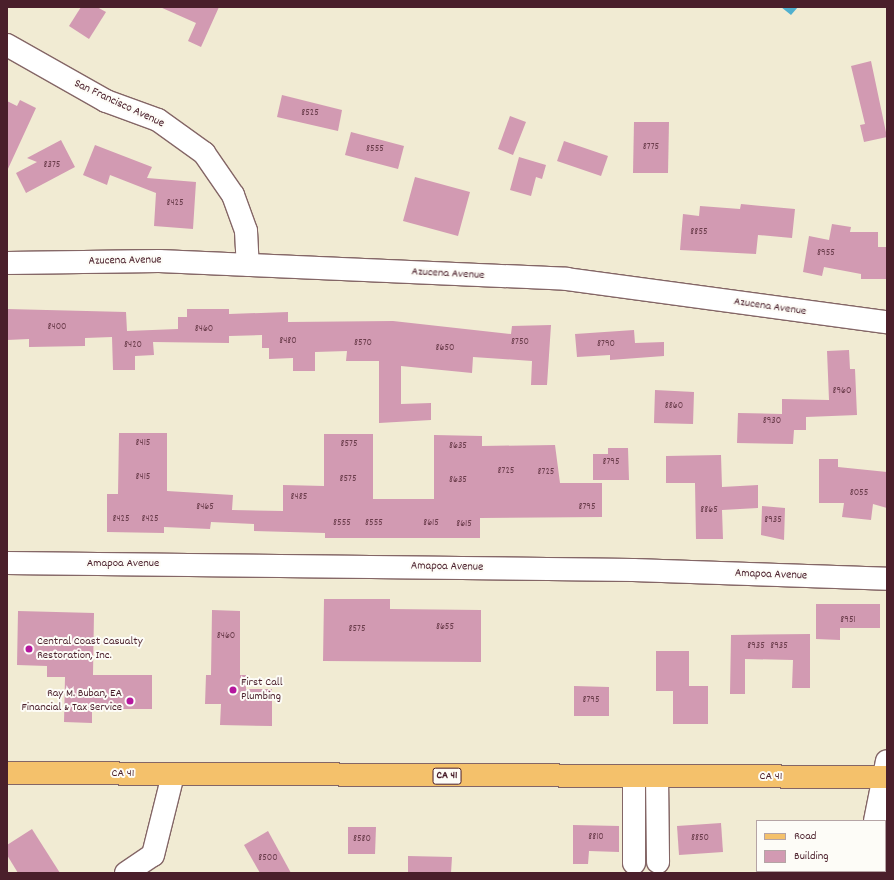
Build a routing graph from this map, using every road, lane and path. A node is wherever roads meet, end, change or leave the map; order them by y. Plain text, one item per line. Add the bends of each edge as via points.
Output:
1 (7, 45) edge
2 (7, 263) edge
3 (248, 265) junction
4 (887, 322) edge
5 (7, 563) edge
6 (887, 579) edge
7 (886, 772) edge
8 (7, 774) edge
9 (173, 775) junction
10 (634, 776) junction
11 (657, 776) junction
12 (875, 820) edge
13 (628, 868) edge
14 (664, 868) edge
15 (126, 873) edge

1 - 3 street, San Francisco Avenue via 106,101 158,120 204,154 233,195 246,231
2 - 3 street, Azucena Avenue via 159,260
3 - 4 street, Azucena Avenue via 567,279
5 - 6 street, Amapoa Avenue via 632,570
7 - 11 main road, CA 41 / CA 41
7 - 12 street
8 - 9 main road, CA 41 / CA 41
9 - 10 main road, CA 41 / CA 41
9 - 15 street via 153,855
10 - 11 main road, CA 41 / CA 41
10 - 13 street
11 - 14 street
13 - 14 street

